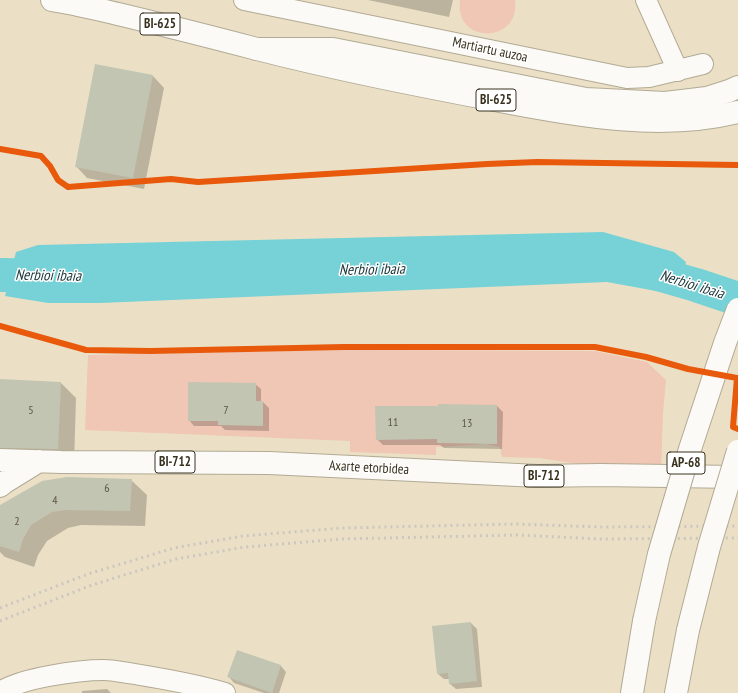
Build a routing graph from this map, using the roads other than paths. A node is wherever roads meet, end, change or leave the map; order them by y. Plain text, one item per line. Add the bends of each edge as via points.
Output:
1 (58, 0) edge
2 (244, 0) edge
3 (646, 0) edge
4 (302, 5) edge
5 (257, 49) junction
6 (703, 64) dead end
7 (678, 71) junction
8 (738, 87) edge
9 (738, 112) edge
10 (738, 309) edge
11 (738, 451) edge
12 (0, 460) edge
13 (39, 461) junction
14 (738, 477) edge
15 (0, 486) edge
16 (0, 692) edge
17 (220, 692) edge
18 (632, 693) edge
19 (676, 693) edge

1 - 5 main road, BI-625
2 - 4 street, Martiartu auzoa
3 - 7 street
4 - 7 street, Martiartu auzoa via 627,78 649,77
5 - 8 main road via 333,49 586,99 665,103 707,98
5 - 9 main road, BI-625 via 443,90 538,108 610,118 682,120
6 - 7 street, Martiartu auzoa
10 - 18 main road, AP-68, bridge via 690,449 659,554
11 - 19 main road, bridge via 709,547 688,630
12 - 13 main road, Axarte etorbidea / BI-712
13 - 14 main road, Axarte etorbidea / BI-712 via 269,463 538,476
13 - 15 main road
16 - 17 street via 8,687 67,673 105,670

